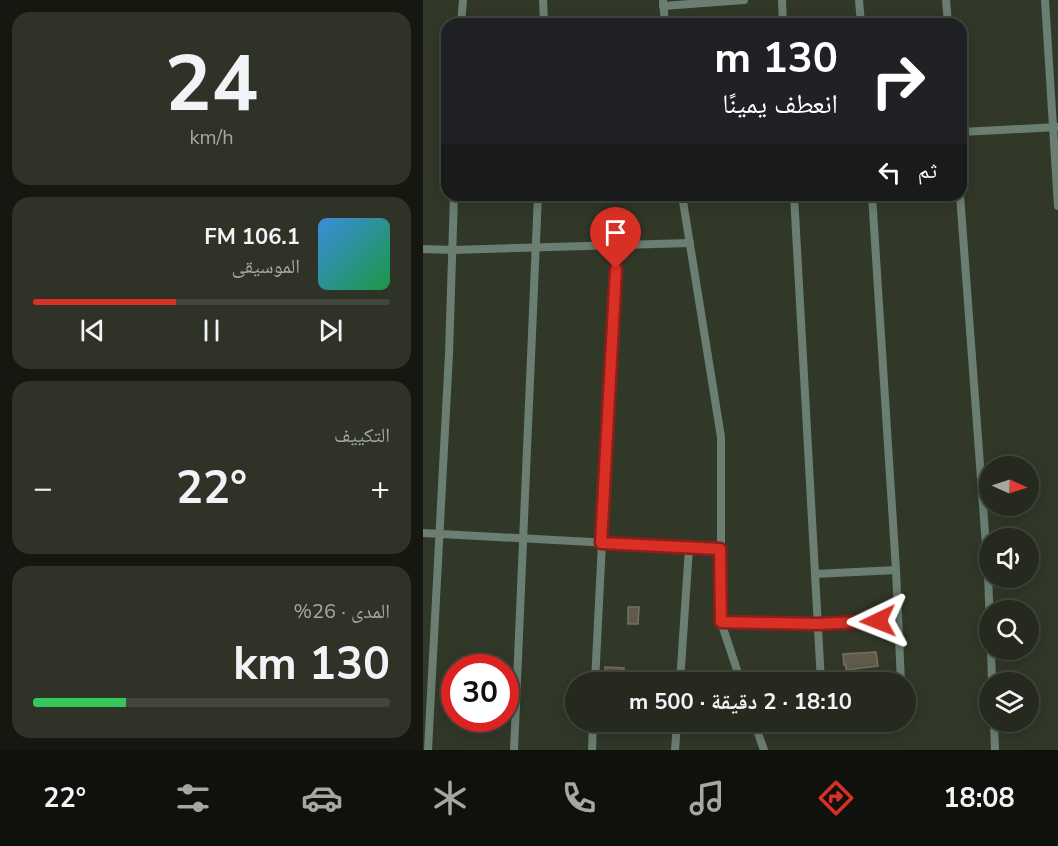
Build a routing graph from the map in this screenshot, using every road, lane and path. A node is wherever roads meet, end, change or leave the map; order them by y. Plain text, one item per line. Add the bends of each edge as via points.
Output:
1 (463, 0) edge
2 (543, 0) edge
3 (744, 0) edge
4 (782, 0) edge
5 (859, 0) edge
6 (946, 0) edge
7 (1045, 0) edge
8 (663, 3) edge
9 (462, 18) edge
10 (544, 18) edge
11 (664, 18) edge
12 (783, 18) edge
13 (860, 18) edge
14 (948, 18) edge
15 (1055, 128) edge
16 (967, 132) edge
17 (454, 201) edge
18 (538, 201) edge
19 (683, 201) edge
20 (794, 201) edge
21 (872, 201) edge
22 (960, 201) edge
23 (1058, 206) edge
24 (690, 243) junction
25 (617, 245) junction
26 (535, 247) junction
27 (423, 249) edge
28 (452, 250) junction
29 (423, 533) edge
30 (439, 534) junction
31 (523, 538) junction
32 (601, 543) junction
33 (689, 548) junction
34 (720, 549) junction
35 (896, 570) junction
36 (815, 574) junction
37 (989, 600) edge
38 (898, 620) junction
39 (721, 622) junction
40 (818, 624) junction
41 (595, 672) edge
42 (681, 672) edge
43 (738, 672) edge
44 (820, 672) edge
45 (901, 672) edge
46 (593, 732) edge
47 (676, 732) edge
48 (758, 732) edge
49 (994, 732) edge
50 (428, 750) edge
51 (514, 750) edge
52 (592, 750) edge
53 (675, 750) edge
54 (764, 750) edge
55 (995, 750) edge

1 - 9 street
2 - 10 street
3 - 8 street
4 - 12 street
5 - 13 street
6 - 14 street
7 - 15 street
8 - 11 street
15 - 16 street
15 - 23 street
17 - 28 street
18 - 26 street
19 - 24 street
20 - 36 street
21 - 35 street
22 - 37 street
24 - 25 street
24 - 34 street via 721,437
25 - 26 street
25 - 32 street
26 - 28 street
26 - 31 street
27 - 28 street
28 - 30 street
29 - 30 street
30 - 31 street
30 - 50 street
31 - 32 street
31 - 51 street
32 - 33 street
32 - 41 street
33 - 34 street
33 - 42 street
34 - 39 street
35 - 36 street
35 - 38 street
36 - 40 street
38 - 40 street
38 - 45 street
39 - 40 street
39 - 43 street
40 - 44 street
46 - 52 street
47 - 53 street
48 - 54 street
49 - 55 street

